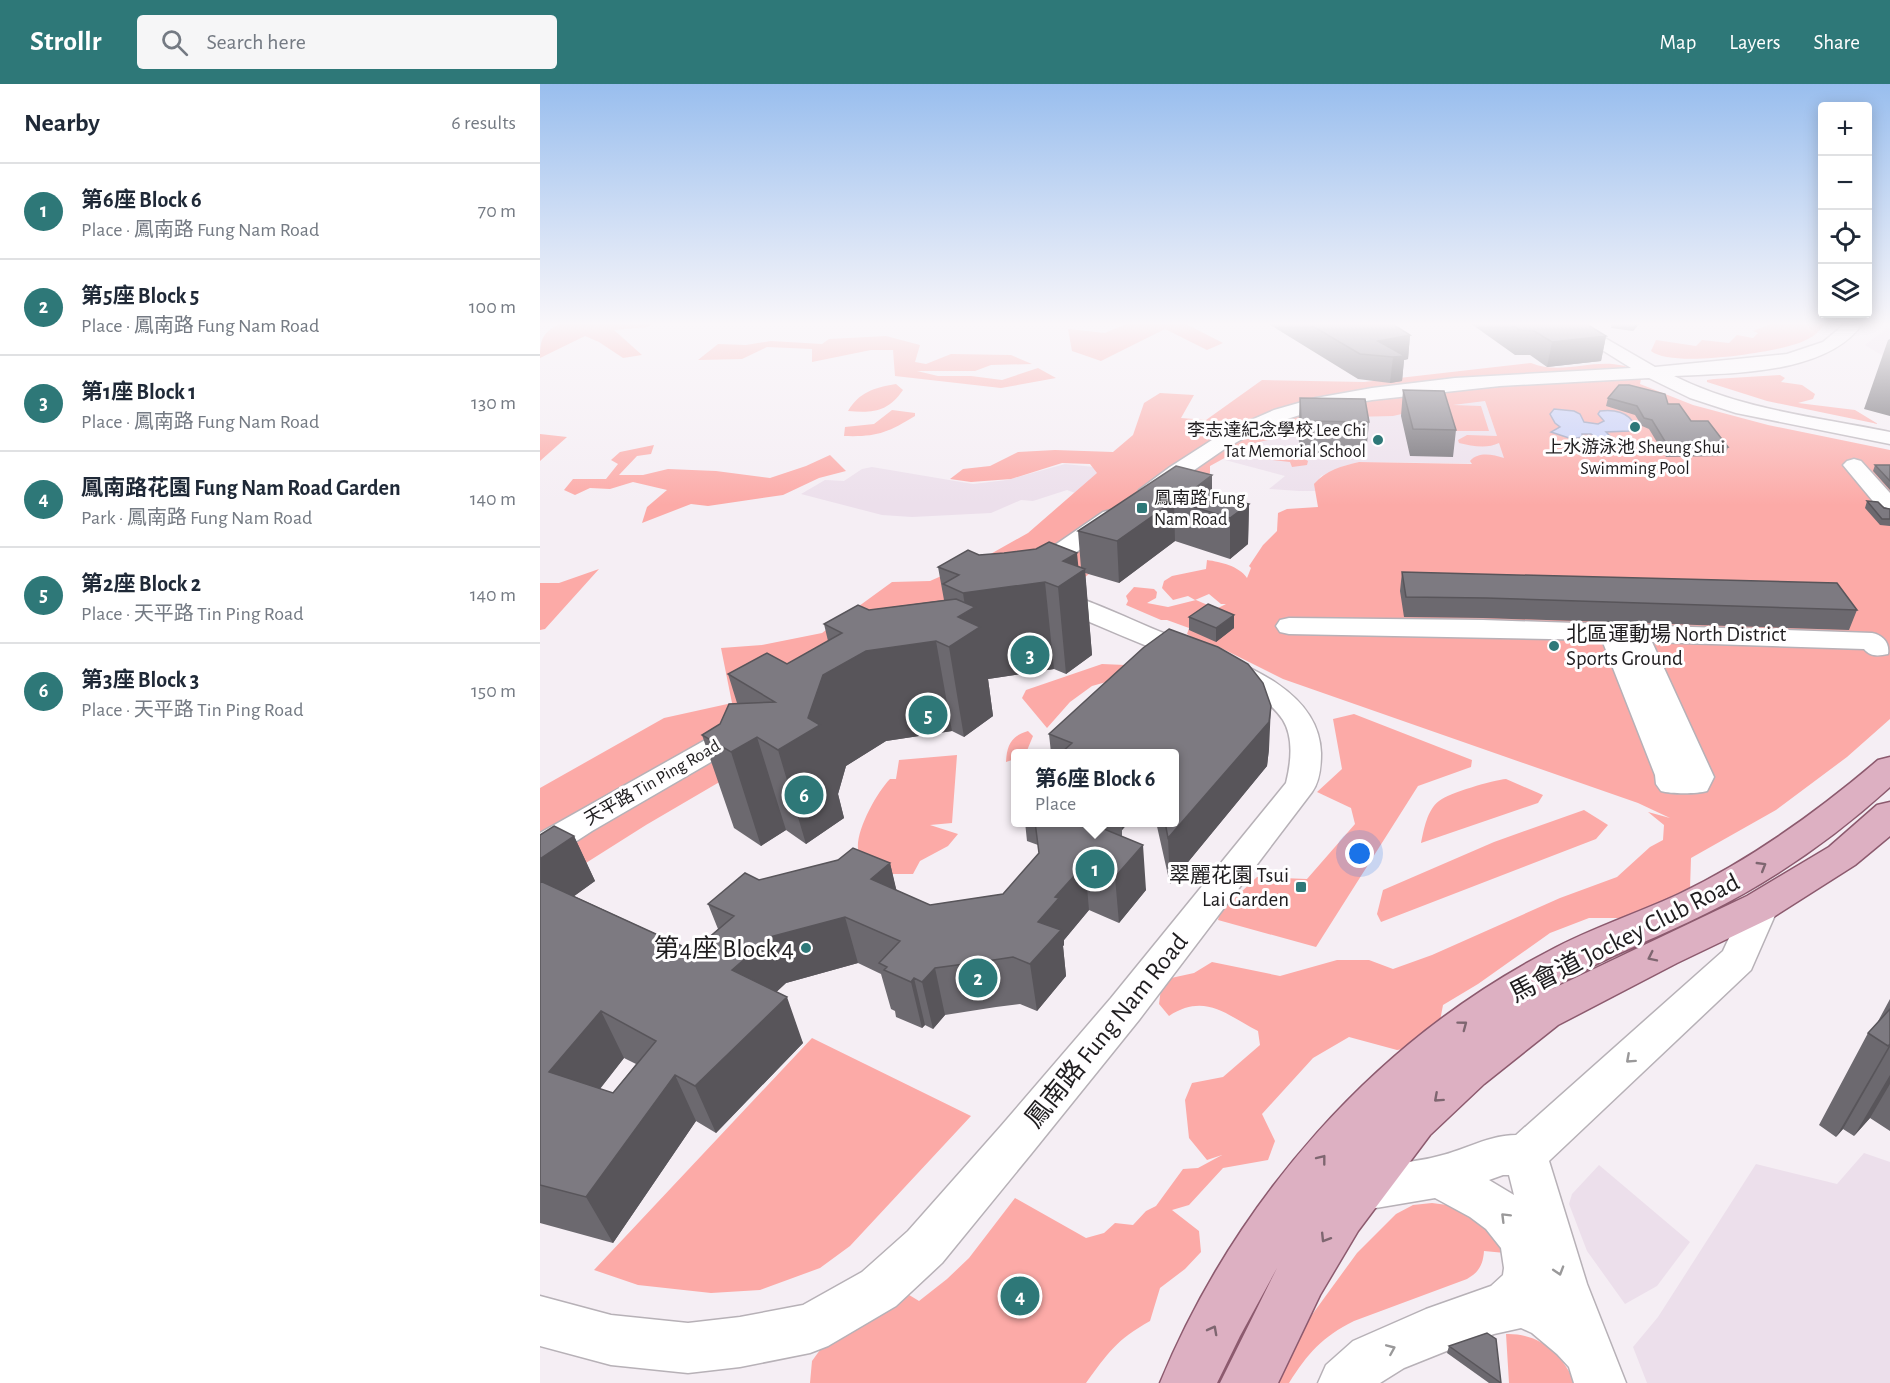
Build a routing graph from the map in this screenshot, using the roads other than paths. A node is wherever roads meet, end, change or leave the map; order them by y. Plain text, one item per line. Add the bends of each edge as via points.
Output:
1 (1454, 384) edge
2 (1676, 384) edge
3 (1890, 438) edge
4 (1854, 465) dead end
5 (1890, 507) edge
6 (1289, 626) dead end
7 (1624, 633) junction
8 (1878, 648) dead end
9 (764, 719) edge
10 (1890, 768) edge
11 (1684, 784) dead end
12 (1890, 814) edge
13 (540, 849) edge
14 (1761, 906) junction
15 (1525, 1155) junction
16 (1438, 1177) junction
17 (1358, 1190) junction
18 (1507, 1305) junction
19 (540, 1321) edge
20 (1594, 1367) edge
21 (1188, 1383) edge
22 (1248, 1383) edge
23 (1344, 1383) edge

1 - 19 street, 鳳南路 Fung Nam Road via 1347,397 1263,421 1223,441 1010,586 1234,671 1268,691 1296,717 1305,738 1306,765 1301,785 1131,1001 925,1247 879,1289 810,1328 740,1342 688,1348 611,1340
2 - 3 street via 1729,404
4 - 5 street
6 - 7 street
7 - 8 street via 1872,641
7 - 11 street via 1698,777
9 - 13 street, 天平路 Tin Ping Road
21 -> 10 main road, 馬會道 Jockey Club Road via 1234,1290 1287,1206 1328,1151 1406,1072 1489,1006 1528,981 1772,861 1824,824
12 - 14 main road, 馬會道 Jockey Club Road via 1842,856
14 -> 15 street, 馬會道 Jockey Club Road via 1738,960
14 -> 17 main road, 馬會道 Jockey Club Road via 1543,1013 1413,1120
15 - 16 street via 1503,1155
15 -> 20 street via 1563,1284
16 - 17 street
18 -> 16 street via 1521,1290 1526,1270 1528,1254 1521,1236 1495,1207
17 -> 22 main road, 馬會道 Jockey Club Road via 1301,1277
18 - 20 street via 1533,1307 1550,1316 1572,1334
23 -> 18 street via 1357,1369 1390,1349

